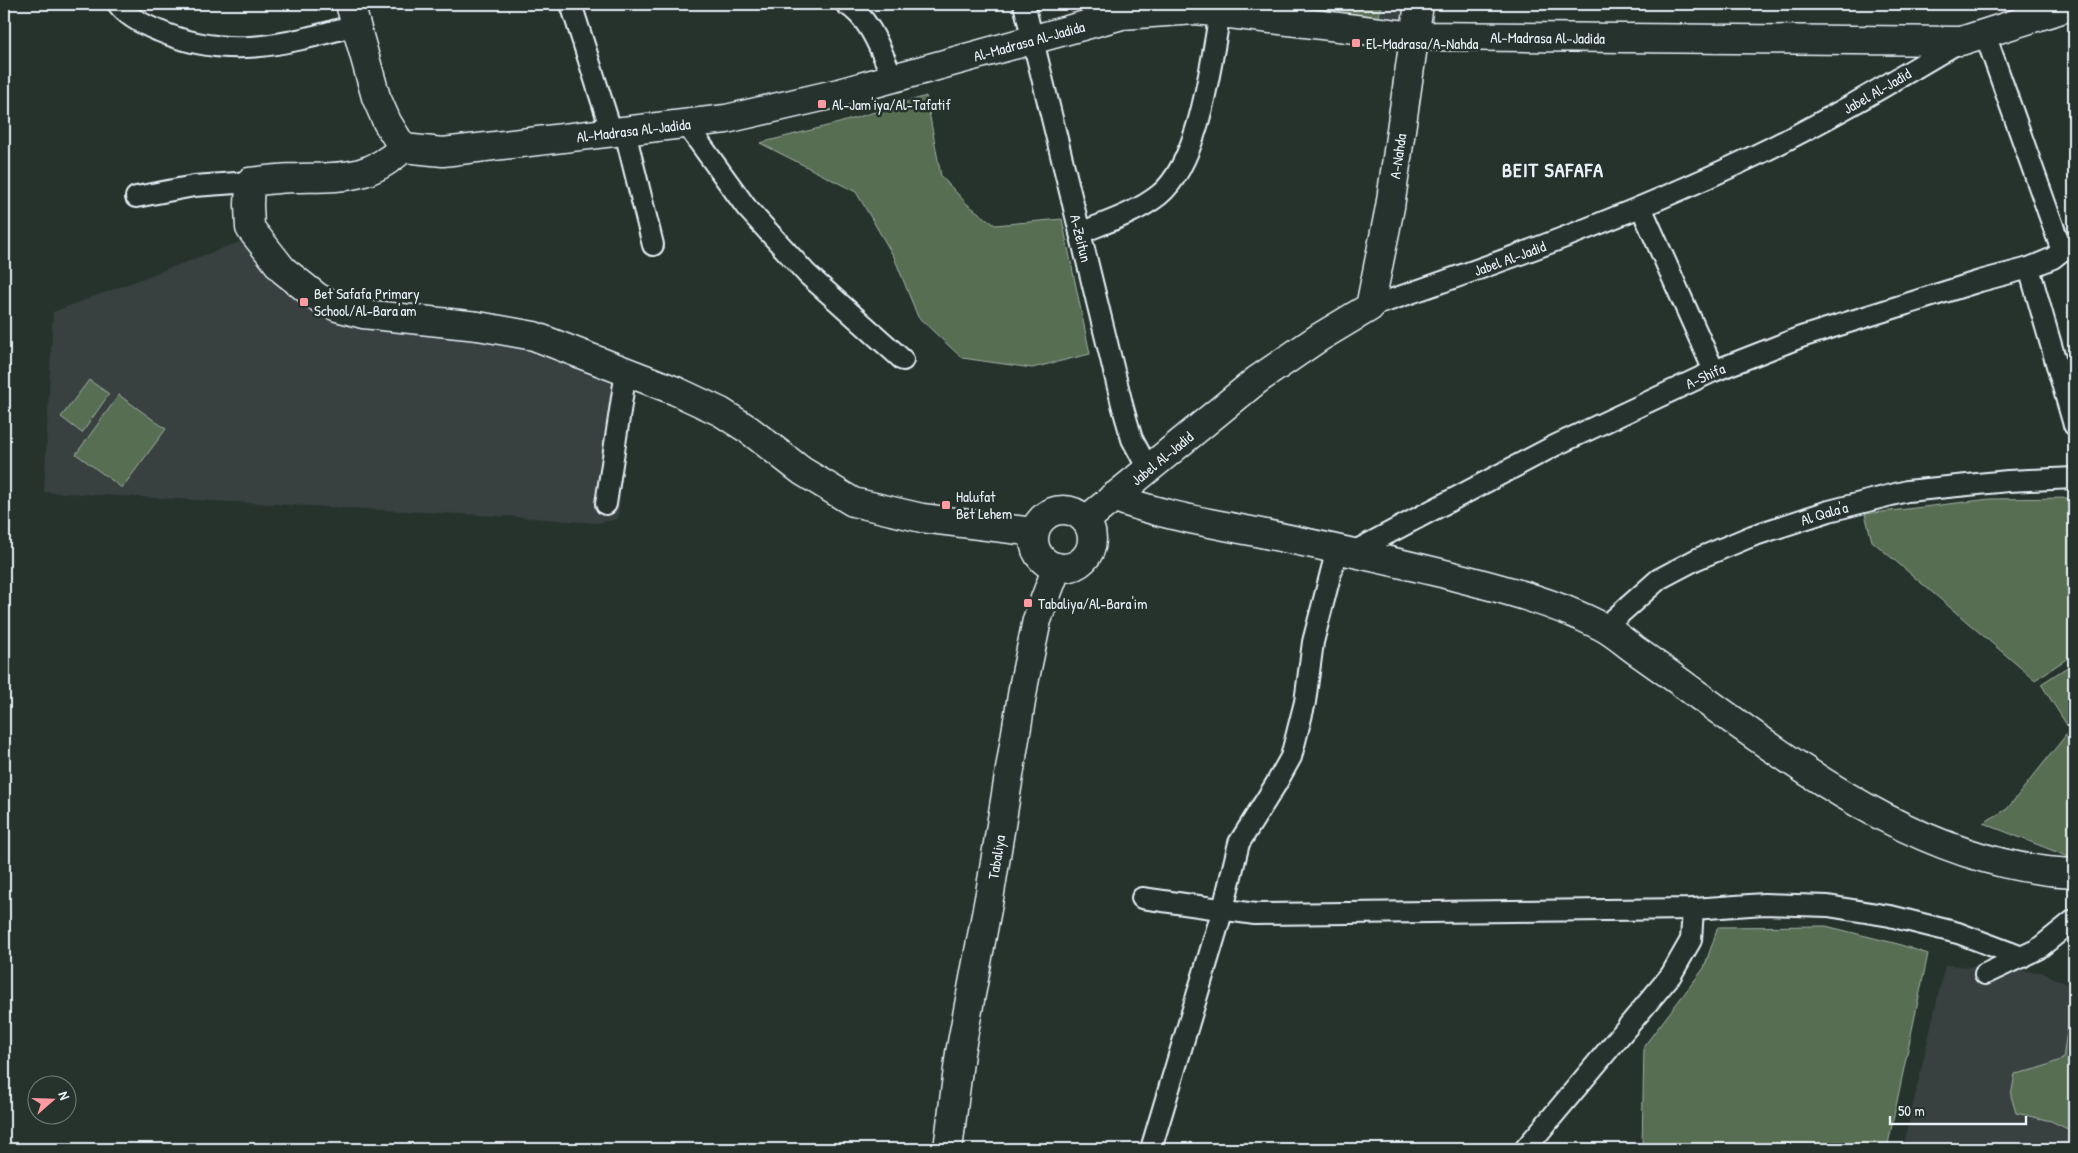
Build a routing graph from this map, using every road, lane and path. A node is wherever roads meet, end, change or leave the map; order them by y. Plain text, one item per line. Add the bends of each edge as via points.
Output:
1 (118, 4) edge
2 (571, 4) edge
3 (846, 4) edge
4 (1024, 4) edge
5 (1419, 4) edge
6 (2074, 5) edge
7 (1220, 13) junction
8 (353, 14) edge
9 (1414, 36) junction
10 (1973, 37) junction
11 (1033, 40) junction
12 (893, 78) junction
13 (686, 124) junction
14 (618, 133) junction
15 (403, 148) junction
16 (250, 182) junction
17 (136, 197) dead end
18 (1641, 207) junction
19 (1080, 233) junction
20 (653, 245) dead end
21 (2068, 246) edge
22 (2029, 268) junction
23 (1370, 307) junction
24 (903, 360) dead end
25 (1714, 370) junction
26 (626, 371) junction
27 (2074, 425) edge
28 (1148, 469) junction
29 (2074, 478) edge
30 (1113, 497) junction
31 (606, 504) dead end
32 (1086, 520) junction
33 (1034, 532) junction
34 (1345, 550) junction
35 (1057, 568) junction
36 (1604, 628) junction
37 (2074, 873) edge
38 (1142, 898) dead end
39 (1693, 909) junction
40 (1223, 910) junction
41 (2074, 920) edge
42 (2022, 957) junction
43 (1986, 974) dead end
44 (948, 1149) edge
45 (1152, 1149) edge
46 (1525, 1149) edge

1 - 8 street via 142,24 173,37 203,46 248,48 314,36
2 - 14 street
3 - 12 street via 856,10 872,33
4 - 11 street, A-Zeitun
5 - 9 street, A-Nahda
6 - 10 street, Al-Madrasa Al-Jadida
7 - 9 street, Al-Madrasa Al-Jadida
7 - 11 street, Al-Madrasa Al-Jadida via 1196,10 1122,15
7 - 19 street via 1196,131 1175,177 1160,194 1141,207
8 - 15 street via 376,97
9 - 10 street, Al-Madrasa Al-Jadida
9 - 23 street, A-Nahda via 1390,207
10 - 18 street, Jabel Al-Jadid via 1751,158
10 - 21 street
11 - 12 street, Al-Madrasa Al-Jadida
11 - 19 street, A-Zeitun
12 - 13 street, Al-Madrasa Al-Jadida via 742,116
13 - 14 street, Al-Madrasa Al-Jadida
13 - 24 street via 746,207 807,274
14 - 15 street, Al-Madrasa Al-Jadida via 443,152
14 - 20 street
15 - 16 street via 377,168 353,176
16 - 17 street via 194,186
16 - 26 street via 250,228 283,270 317,297 364,314 478,326 534,336
18 - 23 street, Jabel Al-Jadid via 1471,273
18 - 25 street
19 - 28 street, A-Zeitun via 1128,423 1138,454
21 - 22 street, A-Shifa via 2053,258
22 - 25 street, A-Shifa via 1801,338
22 - 27 street
23 - 28 street, Jabel Al-Jadid via 1257,380
25 - 34 street, A-Shifa
26 - 31 street
26 - 33 street via 721,412 802,471 853,502 922,518
28 - 30 street, Jabel Al-Jadid
29 - 36 street, Al Qala'a via 1907,491 1829,511 1752,536 1697,559 1659,579
30 - 32 street, Jabel Al-Jadid
30 - 34 street via 1149,510
32 - 33 street via 1070,510 1061,510 1044,517
32 - 35 street via 1092,537 1088,554 1074,566
33 - 35 street via 1036,550 1041,558
34 - 36 street via 1522,594 1572,611
34 - 40 street via 1313,642 1305,702 1291,757 1239,842
35 - 44 street, Tabaliya via 1037,620 1024,683 960,1052
36 - 37 street via 1846,797 1912,831 1970,855 2017,866
38 - 40 street
39 - 40 street via 1255,914
39 - 42 street via 1764,904 1828,906 1890,916 1958,933
39 - 46 street via 1690,940 1671,975
40 - 45 street
41 - 42 street via 2038,949
42 - 43 street

